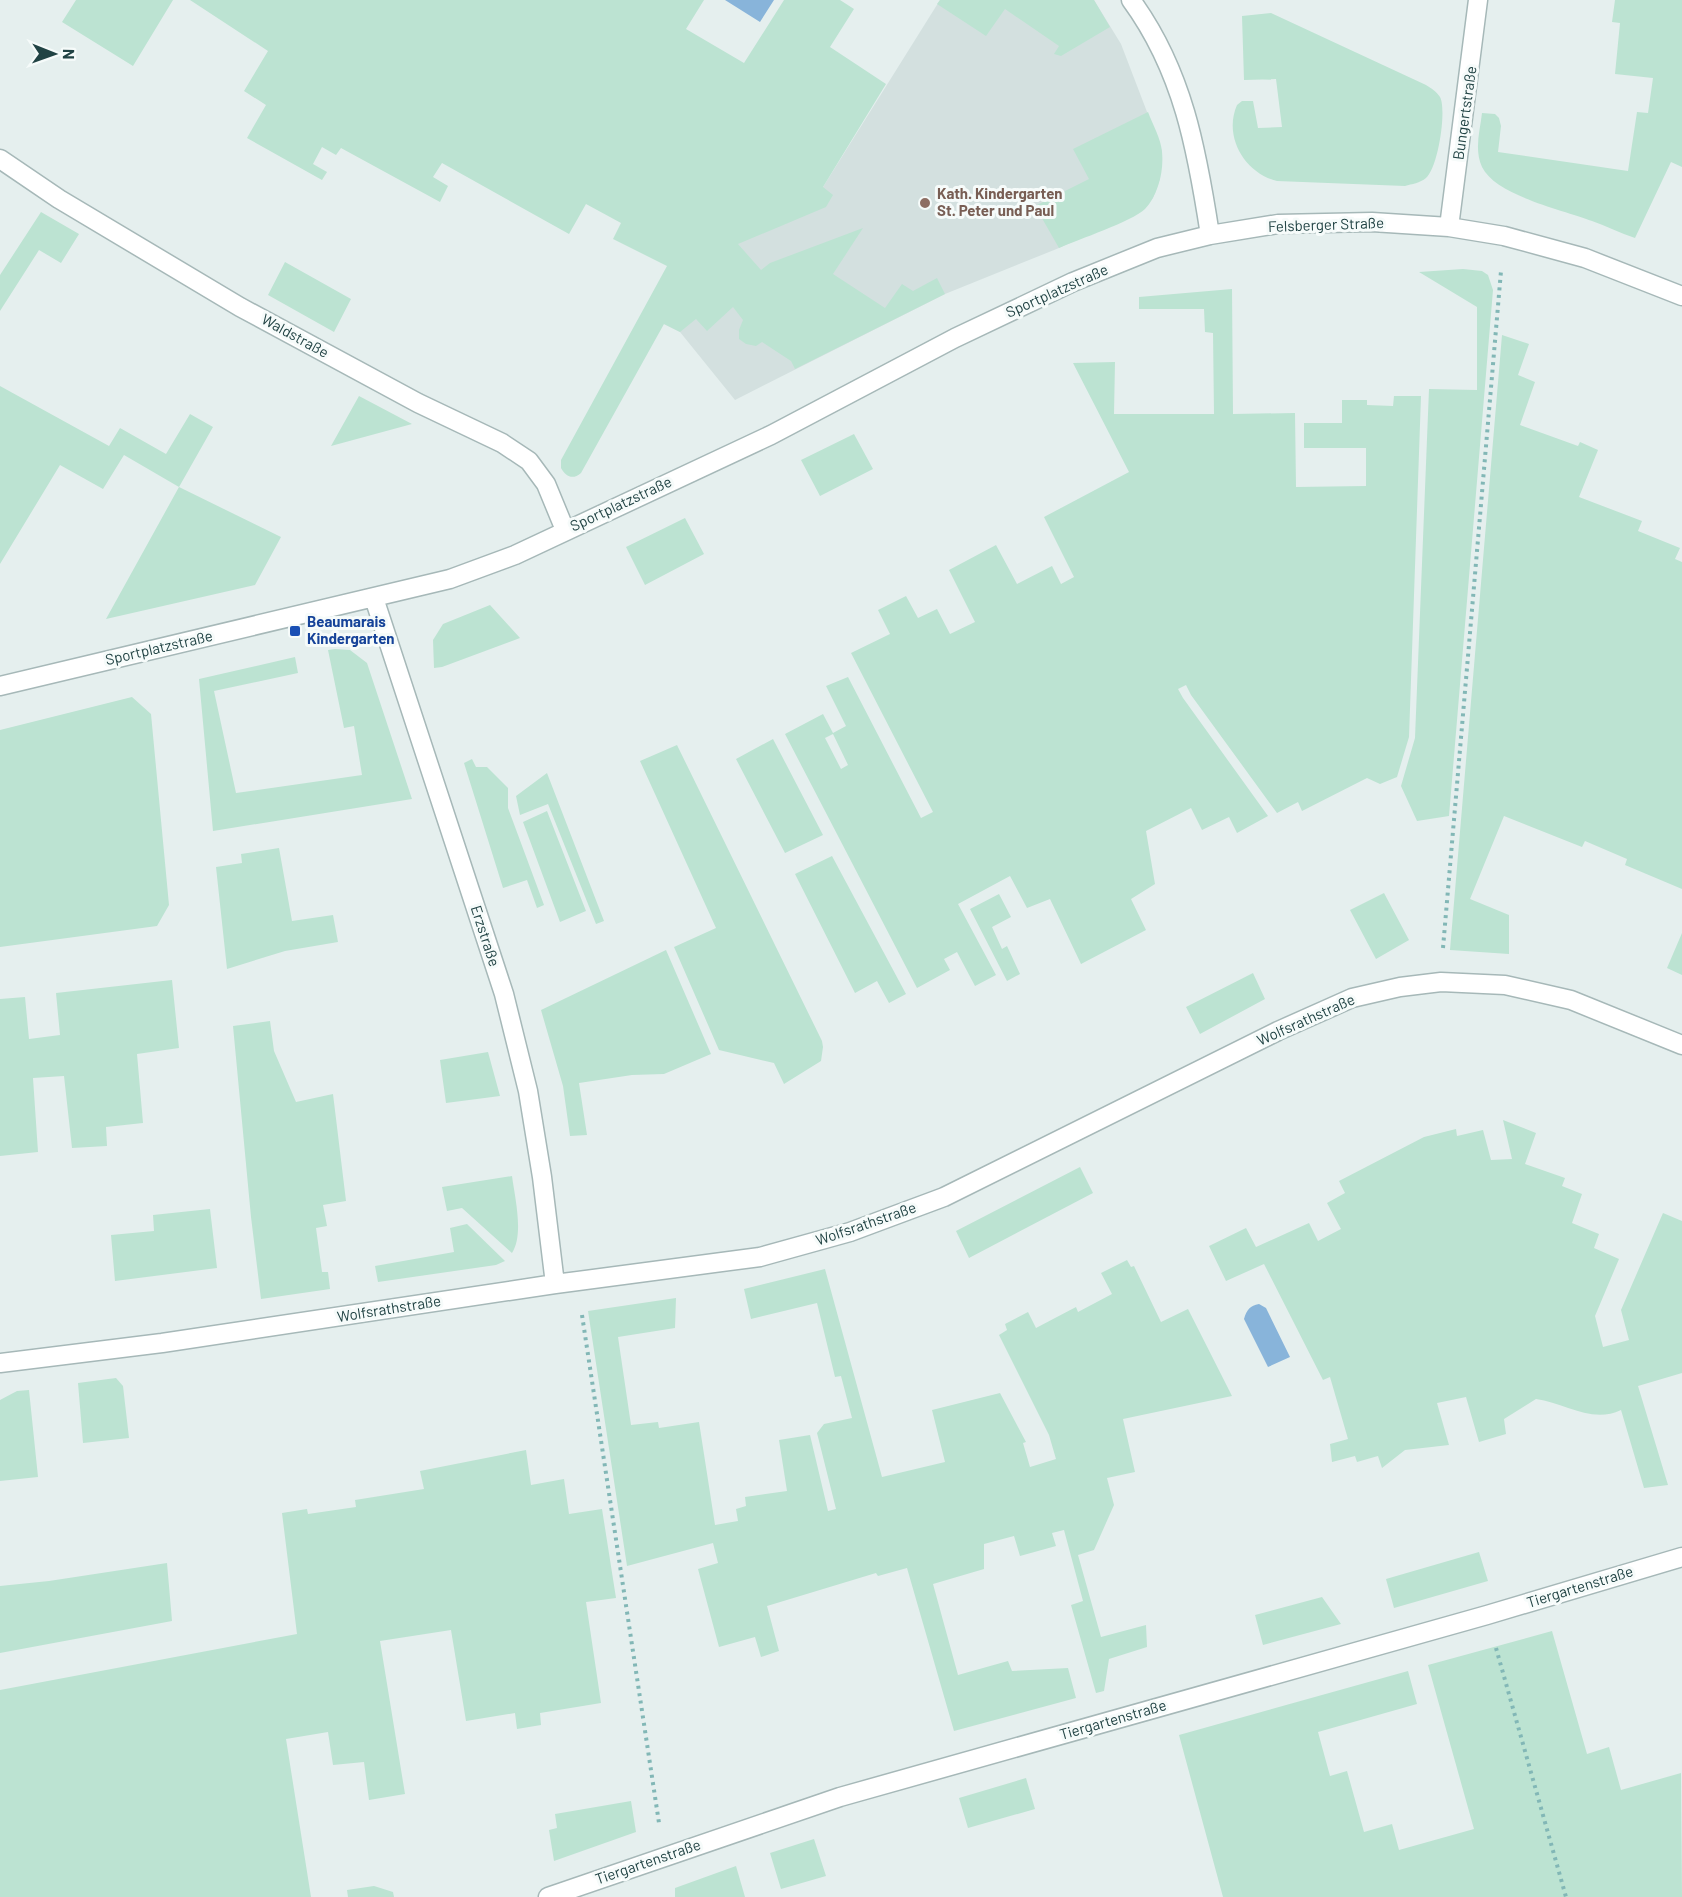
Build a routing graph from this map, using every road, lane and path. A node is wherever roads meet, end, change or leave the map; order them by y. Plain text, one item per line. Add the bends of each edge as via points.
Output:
1 (1131, 0) edge
2 (1479, 0) edge
3 (0, 159) edge
4 (1449, 227) junction
5 (1210, 235) junction
6 (1504, 236) junction
7 (1682, 296) edge
8 (565, 530) junction
9 (374, 598) junction
10 (0, 686) edge
11 (1441, 982) junction
12 (1682, 1045) edge
13 (576, 1281) junction
14 (555, 1284) junction
15 (0, 1363) edge
16 (1682, 1557) edge
17 (1487, 1615) junction
18 (664, 1856) junction
19 (548, 1897) edge
20 (1566, 1897) edge

1 - 5 street via 1149,25 1174,76 1200,164
2 - 4 street, Bungertstraße
3 - 8 street, Waldstraße via 59,199 240,307 418,403 502,443 529,461 546,483
4 - 5 street, Felsberger Straße via 1372,222 1278,224
4 - 6 street, Felsberger Straße
5 - 8 street, Sportplatzstraße via 1157,248 1073,282 955,338 771,435
6 - 7 street, Felsberger Straße via 1586,258
6 - 11 path
8 - 9 street, Sportplatzstraße via 515,555 450,579
9 - 10 street, Sportplatzstraße
9 - 14 street, Erzstraße via 504,994 528,1092
11 - 12 street, Wolfsrathstraße via 1505,985 1571,1000
11 - 13 street, Wolfsrathstraße via 1352,998 944,1197 850,1232 760,1257
13 - 14 street, Wolfsrathstraße
13 - 18 path
14 - 15 street, Wolfsrathstraße
16 - 17 street, Tiergartenstraße
17 - 18 street, Tiergartenstraße via 840,1797
17 - 20 path
18 - 19 street, Tiergartenstraße

